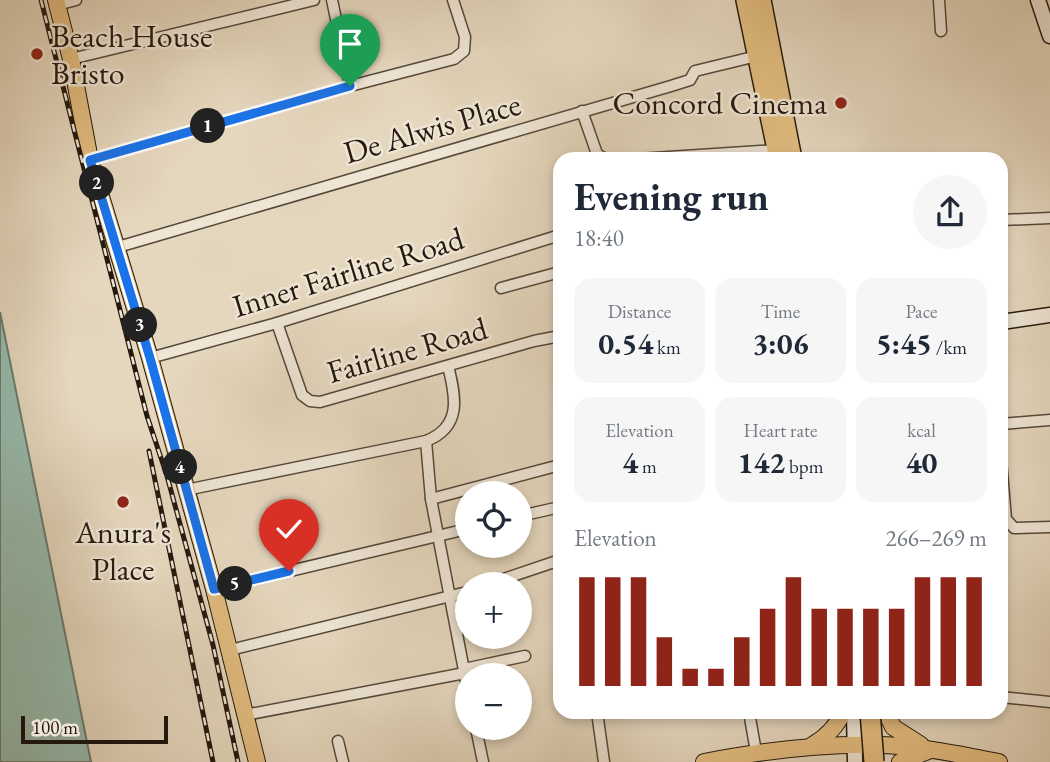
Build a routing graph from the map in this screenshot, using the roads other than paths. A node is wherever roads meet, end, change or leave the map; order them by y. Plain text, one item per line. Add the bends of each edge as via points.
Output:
1 (76, 0) edge
2 (310, 0) edge
3 (332, 0) edge
4 (453, 0) edge
5 (746, 0) edge
6 (761, 0) edge
7 (939, 0) edge
8 (1038, 0) edge
9 (57, 3) edge
10 (941, 31) dead end
11 (1050, 36) edge
12 (757, 56) junction
13 (71, 59) junction
14 (350, 86) junction
15 (582, 111) junction
16 (596, 152) edge
17 (782, 152) edge
18 (782, 152) edge
19 (90, 160) junction
20 (1050, 218) edge
21 (1008, 220) edge
22 (553, 237) edge
23 (118, 247) junction
24 (553, 274) edge
25 (501, 288) dead end
26 (1050, 315) edge
27 (1008, 321) edge
28 (278, 323) junction
29 (553, 337) edge
30 (150, 358) junction
31 (448, 366) junction
32 (1050, 420) edge
33 (1008, 423) edge
34 (426, 442) junction
35 (553, 467) edge
36 (186, 489) junction
37 (431, 499) junction
38 (553, 509) edge
39 (532, 513) edge
40 (1008, 521) edge
41 (1050, 527) edge
42 (455, 532) edge
43 (438, 536) junction
44 (553, 562) edge
45 (524, 572) edge
46 (214, 589) junction
47 (455, 597) edge
48 (452, 598) junction
49 (230, 650) junction
50 (525, 656) dead end
51 (463, 663) edge
52 (497, 663) edge
53 (455, 673) edge
54 (1008, 698) edge
55 (1050, 702) edge
56 (246, 715) junction
57 (598, 719) edge
58 (750, 719) edge
59 (840, 719) edge
60 (854, 719) edge
61 (860, 719) edge
62 (871, 719) edge
63 (879, 719) edge
64 (889, 719) edge
65 (478, 740) edge
66 (338, 741) dead end
67 (809, 747) junction
68 (930, 750) junction
69 (756, 752) junction
70 (877, 753) edge
71 (857, 757) edge
72 (257, 762) edge
73 (343, 762) edge
74 (482, 762) edge
75 (604, 762) edge
76 (704, 762) edge
77 (838, 762) edge
78 (882, 762) edge
79 (900, 762) edge
80 (998, 762) edge

1 - 9 street
2 - 13 street
3 - 14 street
4 - 14 street via 465,37 464,51 454,59
5 - 12 highway
6 - 18 highway
7 - 10 street
8 - 11 street
9 - 13 main road
12 - 15 street, De Alwis Place via 695,71 690,80
12 - 17 highway
13 - 19 main road
14 - 19 street
15 - 16 street
15 - 23 street, De Alwis Place
19 - 23 main road
20 - 21 street
22 - 28 street, Inner Fairline Road
23 - 30 main road
24 - 25 street
26 - 27 street
28 - 30 street, Inner Fairline Road
28 - 31 street, Fairline Road via 302,395 310,401
29 - 31 street, Fairline Road
30 - 36 main road
31 - 34 street via 456,397 453,415 438,437
32 - 33 street
34 - 36 street
34 - 37 street
35 - 37 street
36 - 46 main road
37 - 43 street
38 - 39 street
40 - 41 street via 1014,528
42 - 43 street
43 - 46 street
43 - 48 street
44 - 45 street
46 - 49 main road
47 - 48 street
48 - 49 street
48 - 51 street
49 - 56 main road
50 - 52 street
53 - 56 street
54 - 55 street
56 - 72 main road
57 - 75 street
58 - 69 street
59 - 67 main road via 825,738
60 - 71 street
61 - 71 highway
62 - 70 highway, bridge
63 - 70 street
64 - 68 main road via 893,727
65 - 74 street
66 - 73 street
67 - 69 main road
67 - 71 main road
67 - 77 main road
68 - 70 main road
68 - 79 main road
68 - 80 main road
69 - 76 main road
70 - 71 main road
70 - 78 street

